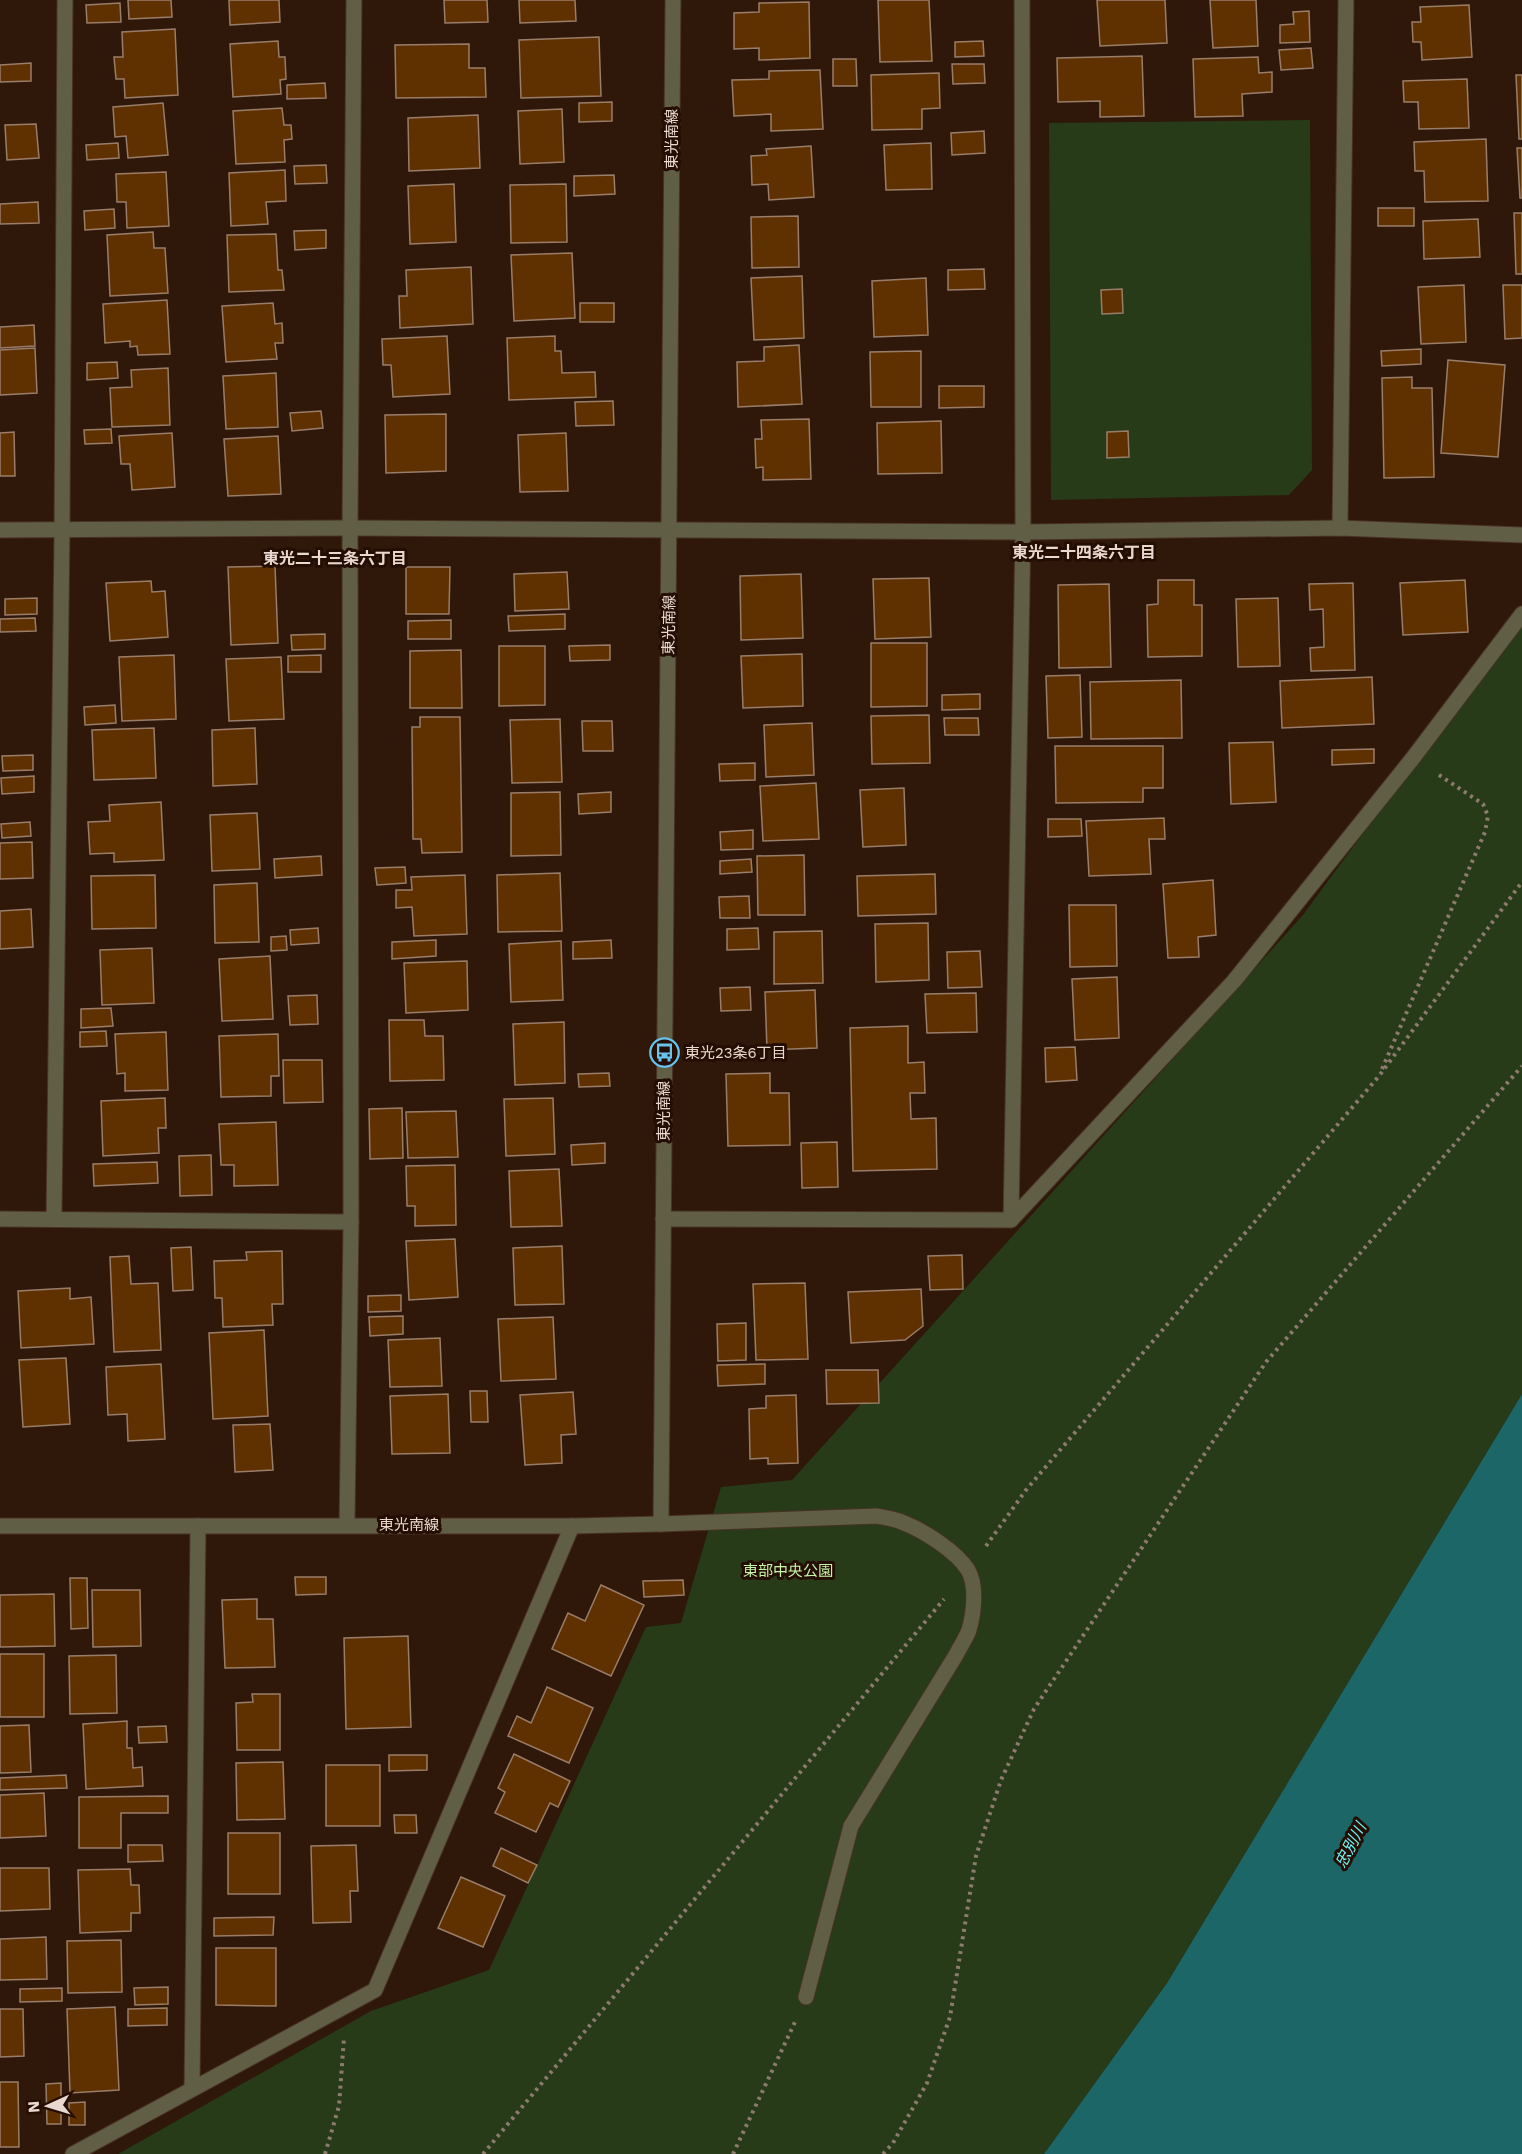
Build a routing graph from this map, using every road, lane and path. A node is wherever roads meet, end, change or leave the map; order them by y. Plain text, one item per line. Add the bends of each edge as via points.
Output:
1 (65, 0) edge
2 (354, 0) edge
3 (673, 0) edge
4 (1023, 0) edge
5 (1346, 0) edge
6 (350, 528) junction
7 (1340, 528) junction
8 (0, 530) edge
9 (62, 531) junction
10 (670, 531) junction
11 (1023, 532) junction
12 (1522, 535) edge
13 (1522, 614) edge
14 (1413, 758) junction
15 (1522, 882) edge
16 (1522, 1066) edge
17 (1379, 1076) junction
18 (0, 1219) edge
19 (54, 1219) junction
20 (663, 1219) junction
21 (1011, 1220) junction
22 (351, 1222) junction
23 (661, 1524) junction
24 (347, 1525) junction
25 (0, 1526) edge
26 (198, 1526) junction
27 (572, 1526) junction
28 (968, 1570) junction
29 (806, 1997) joint
30 (345, 2035) dead end
31 (192, 2088) junction
32 (73, 2154) edge
33 (325, 2154) edge
34 (483, 2154) edge
35 (733, 2154) edge
36 (883, 2154) edge

1 - 9 street
2 - 6 street
3 - 10 street, 東光南線
4 - 11 street
5 - 7 street
6 - 9 street
6 - 10 street
6 - 22 street
7 - 11 street
7 - 12 street
8 - 9 street
9 - 19 street
10 - 11 street
10 - 20 street, 東光南線
11 - 21 street
13 - 14 street
14 - 17 path via 1483,804 1488,816 1485,832
14 - 21 street via 1234,981
15 - 17 path
16 - 36 path via 1266,1362 1034,1709 1001,1780 976,1856 950,2017 927,2083
17 - 28 path via 1026,1490
18 - 19 street
19 - 22 street
20 - 21 street
20 - 23 street, 東光南線
22 - 24 street
23 - 27 street, 東光南線
23 - 28 street via 877,1516 903,1522 922,1532
24 - 26 street, 東光南線
24 - 27 street, 東光南線
25 - 26 street, 東光南線
26 - 31 street
27 - 31 street via 375,1990
28 - 29 street via 973,1587 969,1630 851,1826
28 - 34 path
29 - 35 path
30 - 33 path via 339,2106
31 - 32 street

